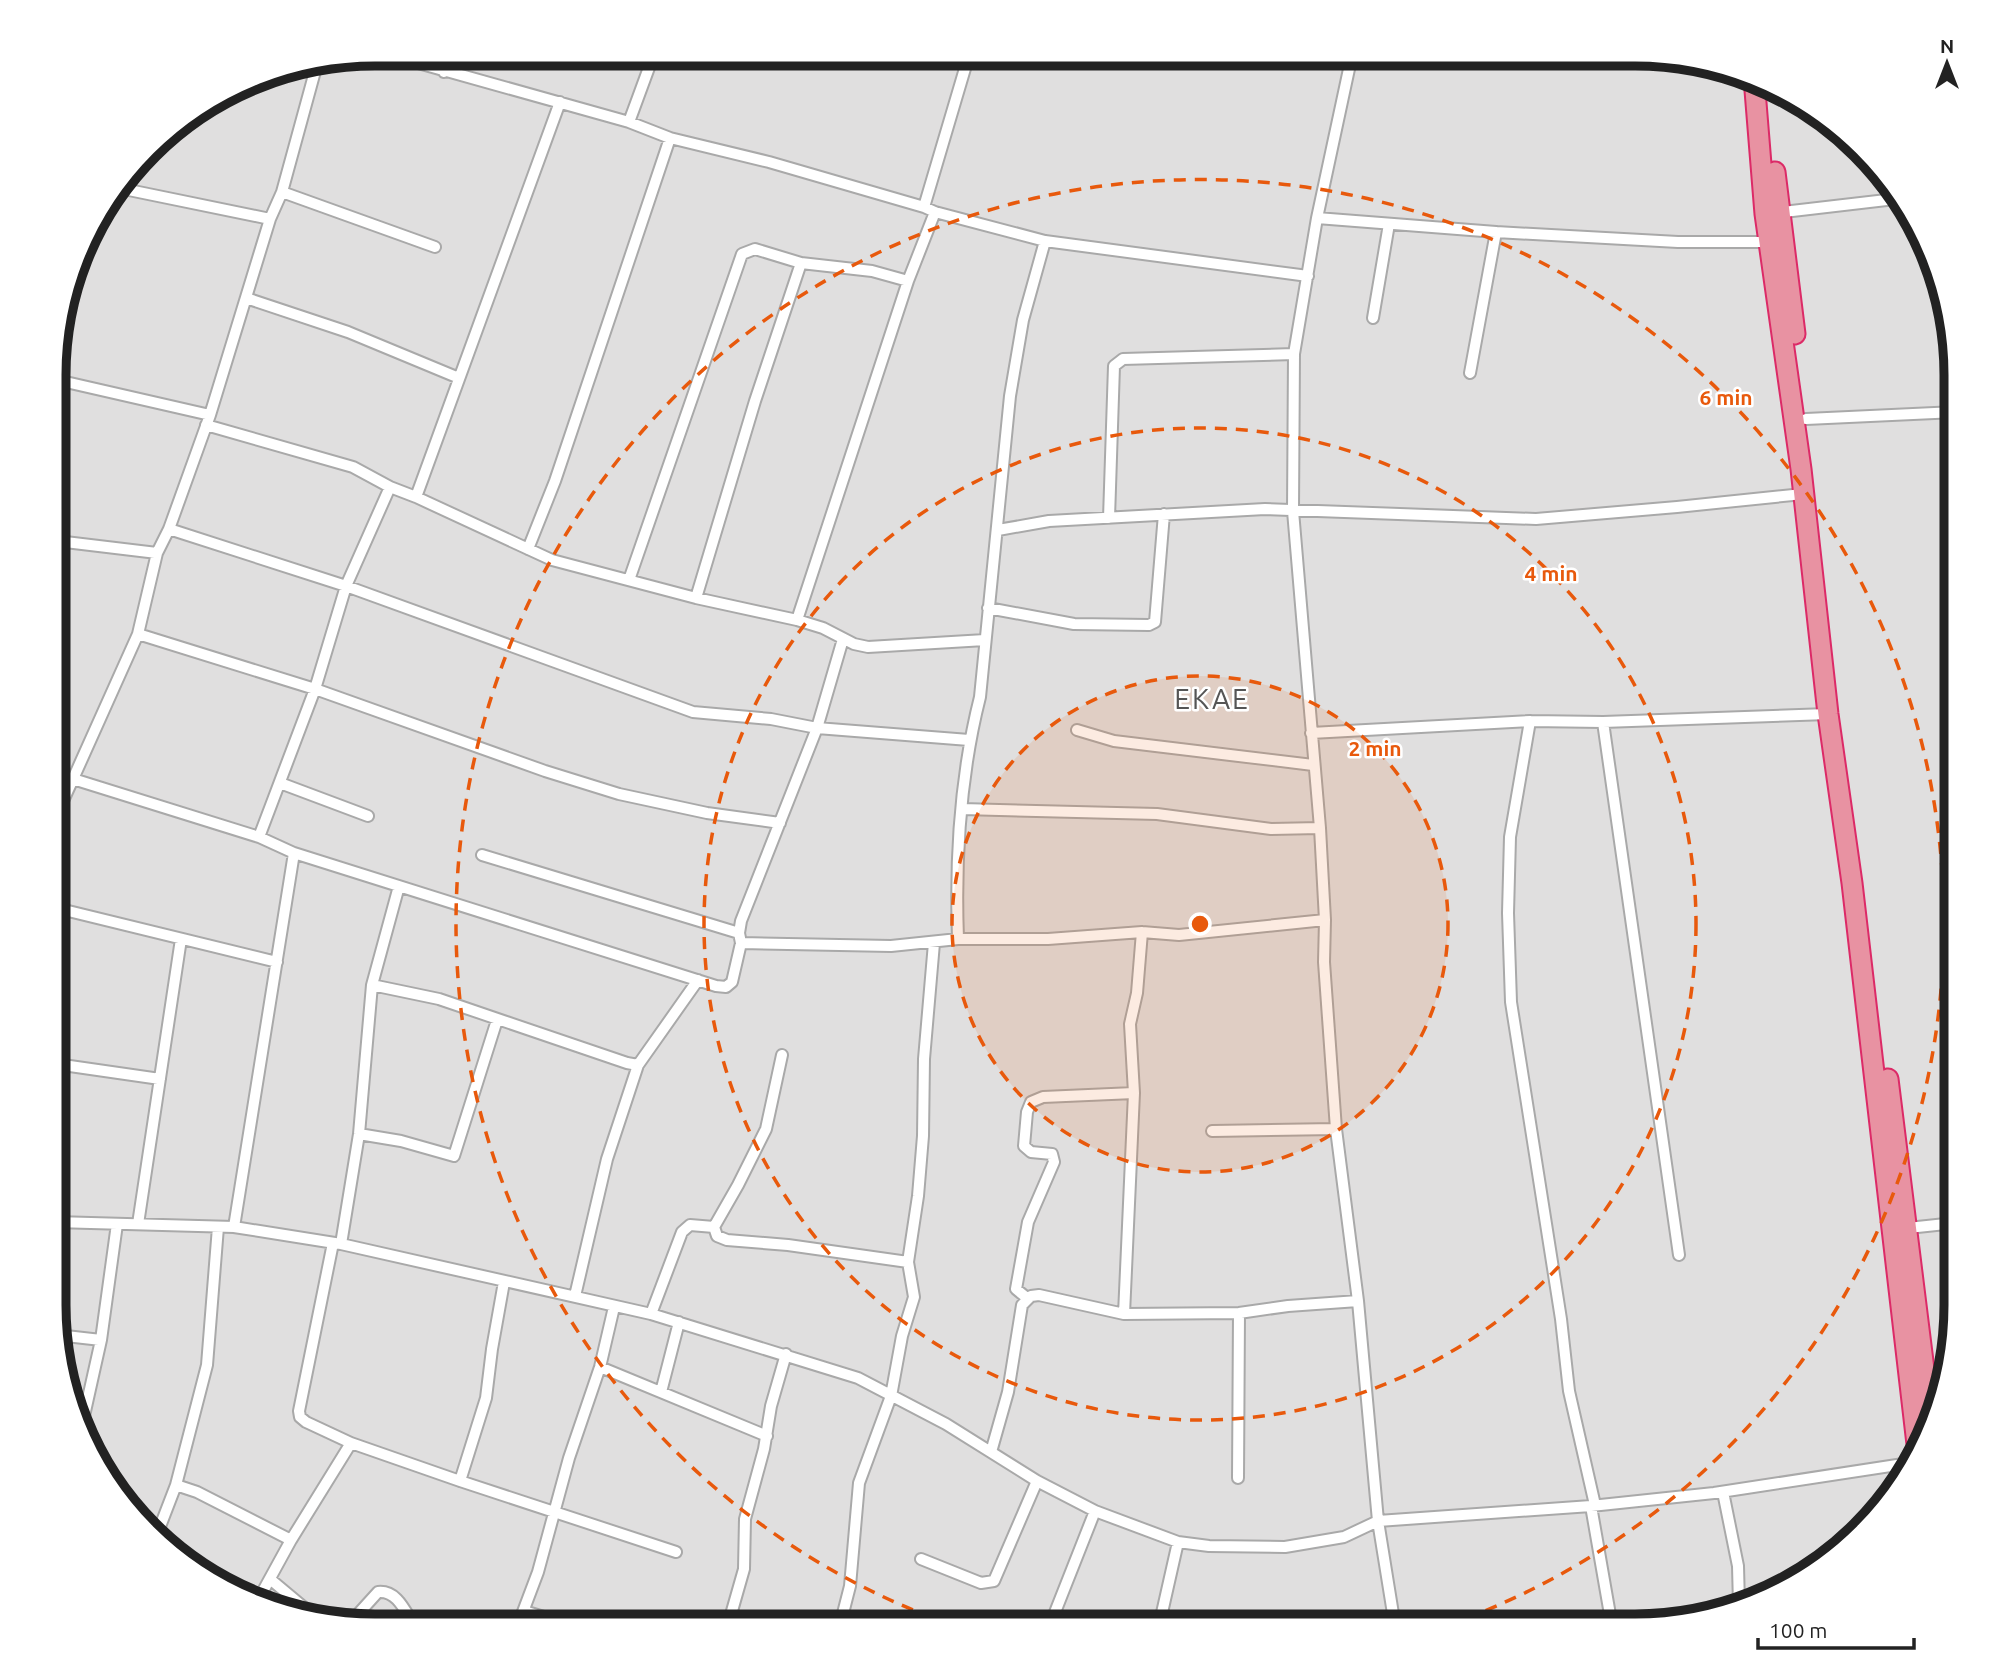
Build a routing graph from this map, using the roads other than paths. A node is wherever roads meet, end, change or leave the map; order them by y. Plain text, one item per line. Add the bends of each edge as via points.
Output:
1 (425, 66) edge
2 (446, 66) edge
3 (650, 66) edge
4 (966, 66) edge
5 (1350, 66) edge
6 (315, 72) edge
7 (444, 72) junction
8 (1756, 91) edge
9 (1767, 96) edge
10 (560, 102) junction
11 (629, 122) junction
12 (670, 138) junction
13 (129, 190) edge
14 (282, 192) junction
15 (1888, 200) edge
16 (924, 207) junction
17 (935, 212) junction
18 (1772, 213) junction
19 (1317, 218) junction
20 (270, 219) junction
21 (1389, 224) junction
22 (1496, 233) junction
23 (1045, 241) junction
24 (1769, 242) junction
25 (435, 247) dead end
26 (801, 263) junction
27 (1308, 276) junction
28 (908, 281) junction
29 (246, 298) junction
30 (1373, 318) dead end
31 (1294, 354) junction
32 (1469, 373) dead end
33 (459, 378) junction
34 (66, 382) edge
35 (1944, 413) edge
36 (1806, 419) junction
37 (208, 420) junction
38 (390, 487) junction
39 (1803, 494) junction
40 (416, 497) junction
41 (1293, 511) junction
42 (1164, 514) junction
43 (1109, 518) junction
44 (169, 529) junction
45 (998, 530) junction
46 (66, 542) edge
47 (528, 549) junction
48 (157, 553) junction
49 (629, 580) junction
50 (346, 586) junction
51 (696, 598) junction
52 (988, 608) junction
53 (797, 620) junction
54 (138, 634) junction
55 (842, 639) junction
56 (985, 640) junction
57 (315, 688) junction
58 (1828, 714) junction
59 (1530, 721) junction
60 (1603, 722) junction
61 (817, 729) junction
62 (1077, 730) dead end
63 (1311, 733) junction
64 (969, 740) junction
65 (1313, 765) junction
66 (74, 779) junction
67 (280, 783) junction
68 (66, 795) edge
69 (962, 809) junction
70 (368, 816) dead end
71 (780, 823) junction
72 (1320, 828) junction
73 (259, 837) junction
74 (294, 853) junction
75 (482, 855) dead end
76 (399, 886) junction
77 (66, 910) edge
78 (1325, 920) junction
79 (1142, 932) junction
80 (740, 938) junction
81 (181, 939) junction
82 (958, 939) junction
83 (934, 943) junction
84 (277, 962) junction
85 (698, 980) junction
86 (372, 985) junction
87 (497, 1020) junction
88 (782, 1055) dead end
89 (638, 1065) junction
90 (66, 1066) edge
91 (160, 1079) junction
92 (1134, 1093) junction
93 (1336, 1129) junction
94 (1212, 1131) dead end
95 (359, 1134) junction
96 (66, 1222) edge
97 (117, 1224) junction
98 (138, 1224) junction
99 (1944, 1224) edge
100 (218, 1227) junction
101 (234, 1227) junction
102 (714, 1227) junction
103 (1908, 1228) junction
104 (337, 1243) junction
105 (1679, 1255) dead end
106 (908, 1262) junction
107 (504, 1282) junction
108 (575, 1296) junction
109 (1027, 1298) junction
110 (1358, 1301) junction
111 (614, 1307) junction
112 (1240, 1313) junction
113 (651, 1314) junction
114 (1124, 1314) junction
115 (679, 1322) junction
116 (68, 1336) edge
117 (101, 1340) junction
118 (786, 1354) junction
119 (600, 1367) junction
120 (661, 1392) junction
121 (891, 1396) junction
122 (1928, 1401) edge
123 (85, 1410) edge
124 (1916, 1433) edge
125 (766, 1436) junction
126 (351, 1443) junction
127 (991, 1452) junction
128 (1898, 1465) edge
129 (1238, 1478) dead end
130 (460, 1481) junction
131 (1037, 1481) junction
132 (176, 1485) junction
133 (1723, 1492) junction
134 (1593, 1506) junction
135 (553, 1510) junction
136 (1095, 1511) junction
137 (1378, 1521) junction
138 (160, 1526) edge
139 (291, 1540) junction
140 (1178, 1542) junction
141 (676, 1552) dead end
142 (921, 1559) dead end
143 (270, 1579) junction
144 (263, 1592) edge
145 (1739, 1595) edge
146 (300, 1604) edge
147 (524, 1611) junction
148 (359, 1613) edge
149 (407, 1614) edge
150 (523, 1614) edge
151 (534, 1614) edge
152 (731, 1614) edge
153 (843, 1614) edge
154 (1054, 1614) edge
155 (1162, 1614) edge
156 (1393, 1614) edge
157 (1610, 1614) edge

1 - 7 street
2 - 7 street
3 - 11 street
4 - 16 street
5 - 19 street
6 - 14 street
7 - 10 street
8 - 18 highway
9 - 18 highway
10 - 11 street
10 - 33 street
11 - 12 street
12 - 16 street
12 - 47 street
13 - 20 street
14 - 20 street
14 - 25 street
15 - 18 street
16 - 17 street
17 - 23 street
17 - 28 street
18 - 24 highway
18 - 36 highway
19 - 21 street
19 - 27 street
20 - 29 street
21 - 22 street
21 - 30 street
22 - 24 street
22 - 32 street
23 - 27 street
23 - 45 street via 1023,320 1010,396
24 - 39 highway
26 - 28 street via 872,271
26 - 49 street via 755,250 743,254
26 - 51 street
27 - 31 street
28 - 53 street
29 - 33 street via 348,332
29 - 37 street
31 - 41 street
31 - 43 street via 1118,360 1114,366
33 - 40 street
34 - 37 street
35 - 36 street
36 - 103 highway via 1881,1043
37 - 38 street via 353,467
37 - 44 street
38 - 40 street
38 - 50 street
39 - 41 street via 1536,519
39 - 58 highway
40 - 47 street
41 - 42 street
41 - 63 street
42 - 43 street
42 - 52 street via 1155,622 1074,624
43 - 45 street
44 - 48 street
44 - 50 street
45 - 52 street
46 - 48 street
47 - 49 street
48 - 54 street
49 - 51 street
50 - 57 street
50 - 61 street via 693,712 771,719
51 - 53 street
52 - 56 street
53 - 55 street
54 - 57 street
54 - 66 street
55 - 56 street via 868,646
55 - 61 street
56 - 64 street via 980,697
57 - 67 street
57 - 71 street via 620,794
58 - 60 street
58 - 124 highway
59 - 60 street
59 - 63 street
59 - 134 street via 1510,837 1511,1002 1562,1320 1569,1391
60 - 105 street
61 - 64 street
61 - 71 street
62 - 65 street via 1114,741
63 - 65 street
64 - 69 street
65 - 72 street
66 - 68 street
66 - 73 street
67 - 70 street
67 - 73 street
69 - 72 street via 1157,814 1271,829
69 - 82 street via 956,883
71 - 80 street via 741,921
72 - 78 street
73 - 74 street
74 - 76 street
74 - 84 street
75 - 80 street
76 - 85 street
76 - 86 street
77 - 81 street
78 - 79 street via 1179,935
78 - 93 street
79 - 82 street
79 - 92 street via 1130,1024
80 - 83 street via 891,946
80 - 85 street via 732,982 726,987
81 - 84 street
81 - 91 street
82 - 83 street
83 - 106 street via 923,1136
84 - 101 street
85 - 89 street
86 - 87 street via 439,999
86 - 95 street
87 - 89 street
87 - 95 street via 454,1156
88 - 102 street via 766,1129
89 - 108 street via 607,1159
90 - 91 street
91 - 98 street
92 - 109 street via 1043,1097 1031,1102 1024,1146 1031,1152 1052,1154 1054,1162 1028,1222 1017,1275 1016,1289
92 - 114 street
93 - 94 street
93 - 110 street
95 - 104 street
96 - 97 street
97 - 98 street
97 - 117 street
98 - 100 street
99 - 103 street
100 - 101 street
100 - 132 street via 206,1365
101 - 104 street
102 - 106 street via 717,1236 727,1240
102 - 113 street via 690,1225 682,1232
103 - 122 highway
104 - 107 street
104 - 126 street via 299,1411 306,1422
106 - 121 street via 914,1297
107 - 108 street
107 - 130 street via 486,1398
108 - 111 street
109 - 114 street via 1039,1295
109 - 127 street
110 - 112 street
110 - 137 street
111 - 113 street
111 - 119 street
112 - 114 street
112 - 129 street
113 - 115 street
115 - 118 street
115 - 120 street
116 - 117 street
117 - 123 street
118 - 121 street via 858,1378
118 - 125 street
119 - 120 street
119 - 135 street
120 - 125 street
121 - 127 street
121 - 153 street via 859,1483
125 - 152 street via 745,1519 744,1569
126 - 130 street
126 - 139 street
127 - 131 street
128 - 133 street
130 - 135 street
131 - 136 street
131 - 142 street via 994,1581 981,1583
132 - 138 street
132 - 139 street
133 - 134 street
133 - 145 street via 1738,1566
134 - 137 street
134 - 157 street
135 - 141 street
135 - 147 street
136 - 140 street
136 - 154 street
137 - 140 street via 1344,1537 1285,1547
137 - 156 street
139 - 143 street
140 - 155 street
143 - 144 street
143 - 146 street
147 - 150 street
147 - 151 street
148 - 149 street via 383,1591 395,1596

